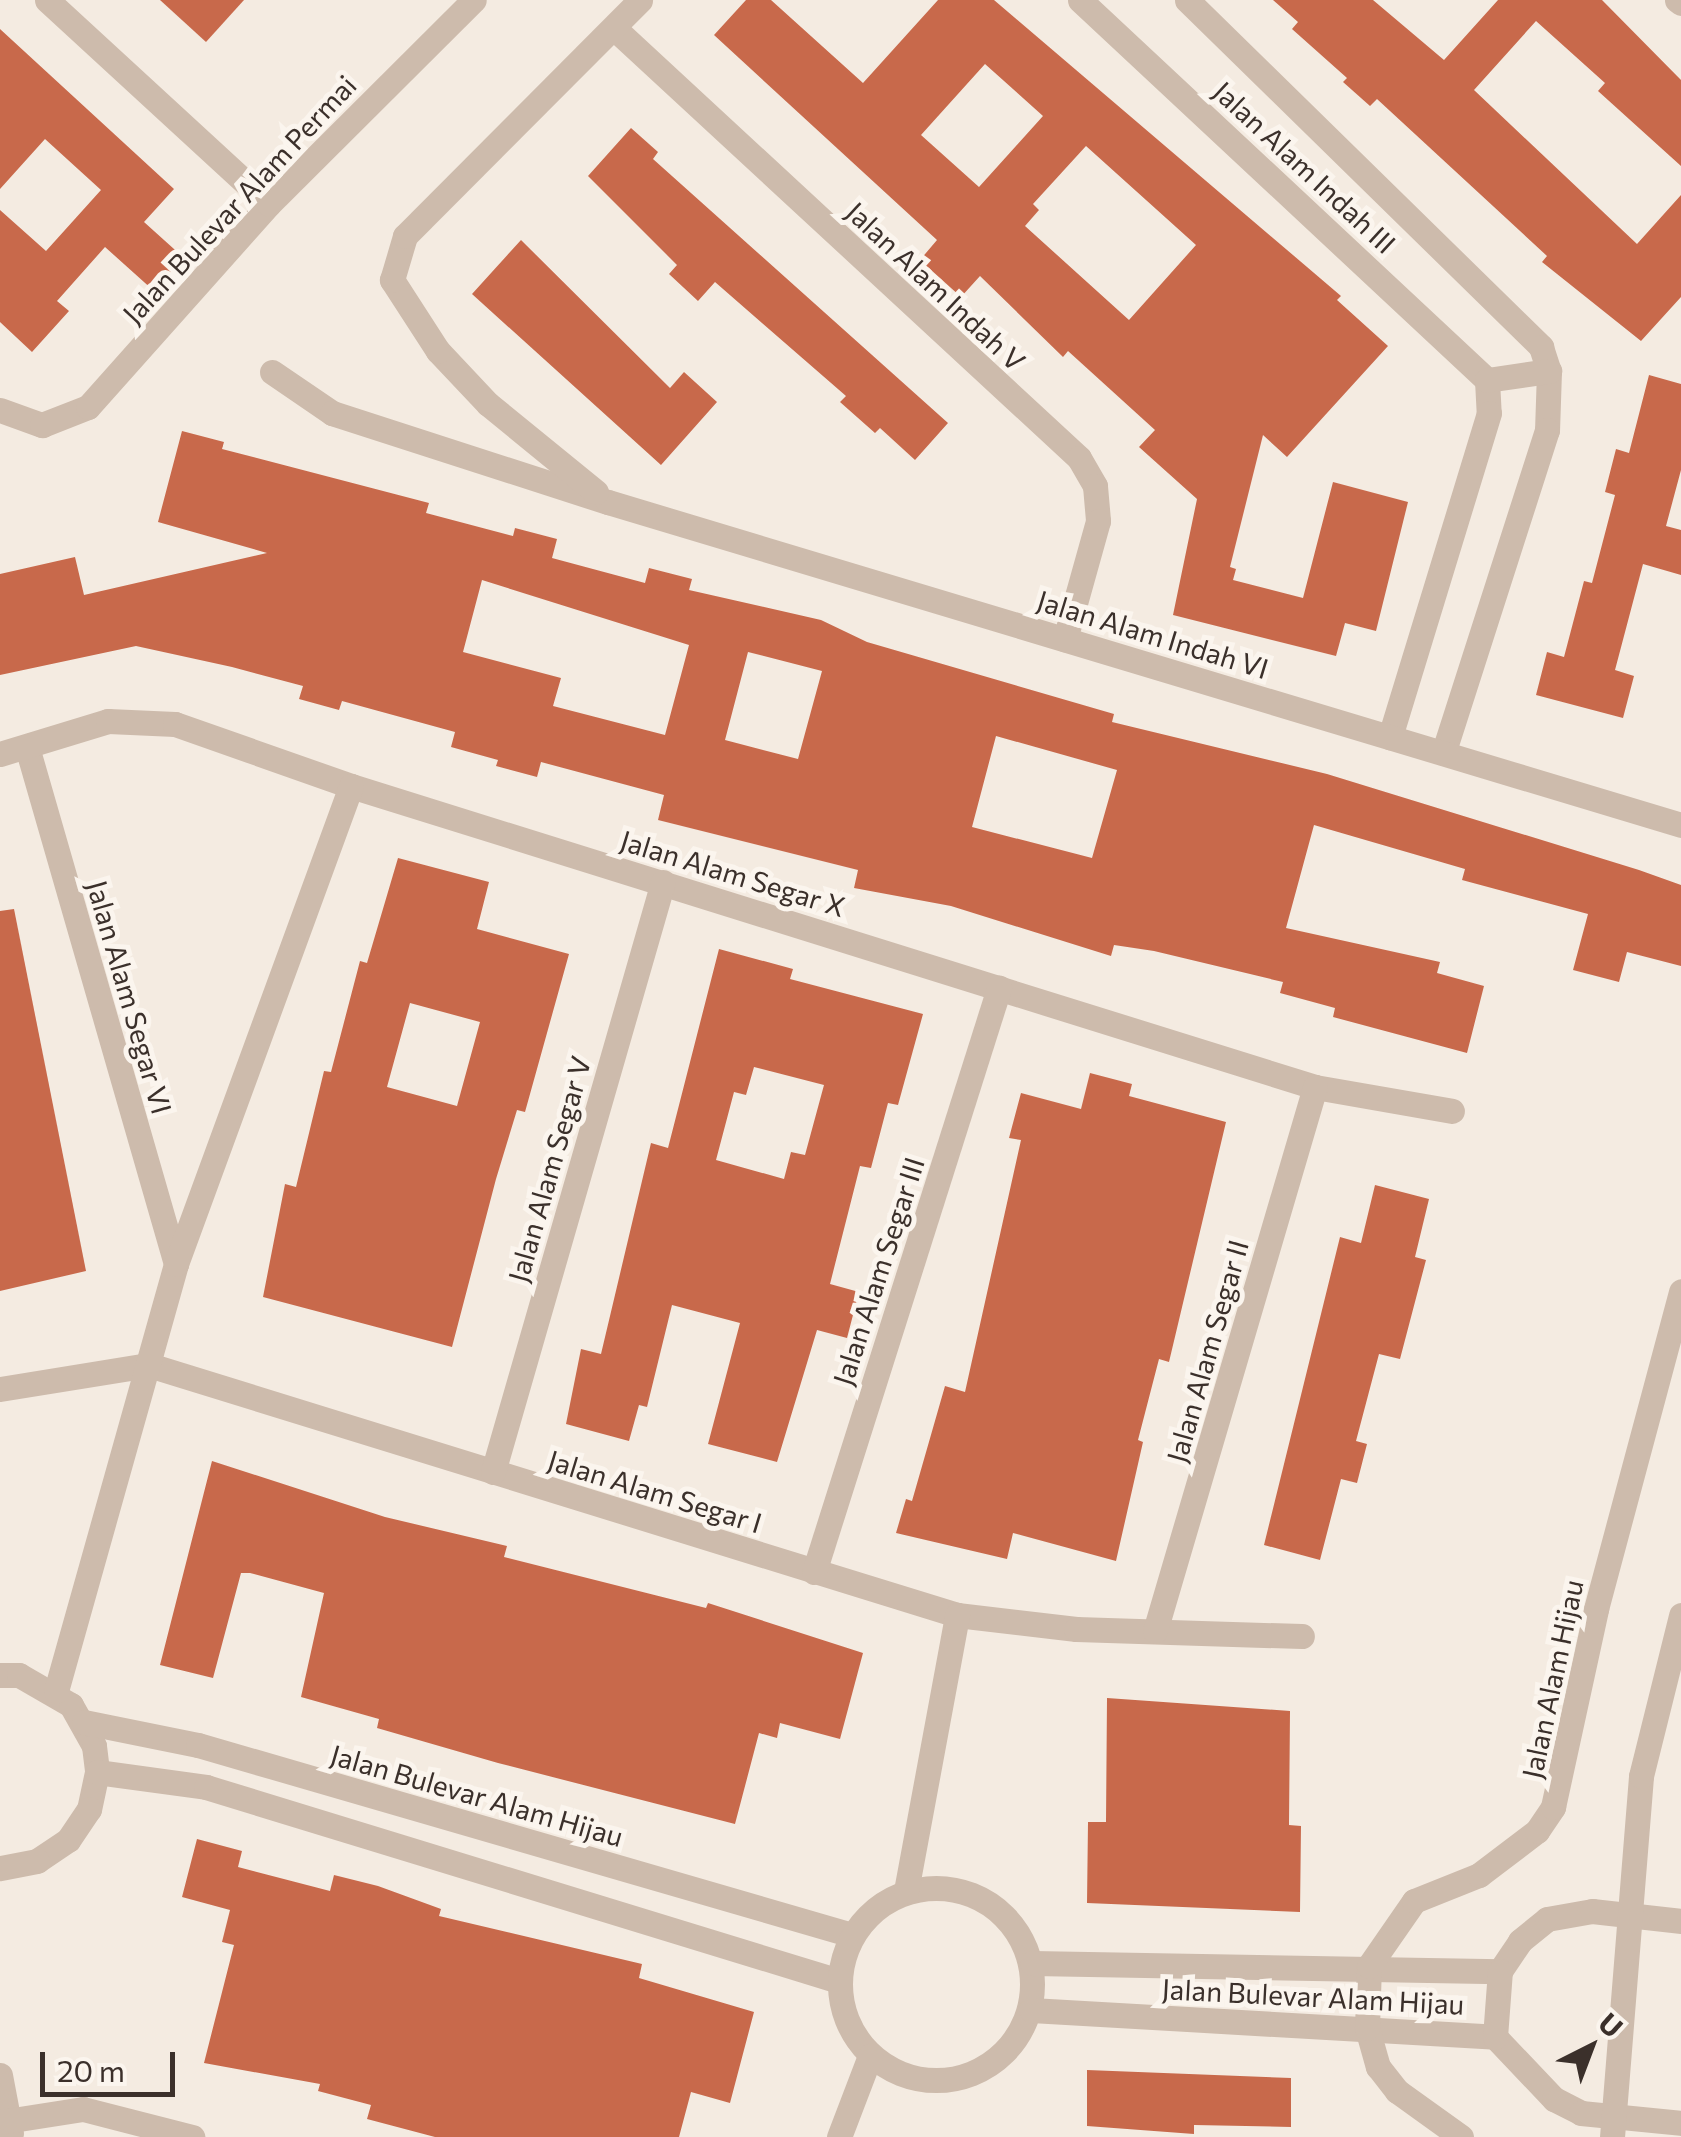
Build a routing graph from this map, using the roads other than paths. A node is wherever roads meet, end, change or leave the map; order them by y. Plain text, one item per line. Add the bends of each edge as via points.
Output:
1 (48, 0) edge
2 (474, 0) edge
3 (640, 0) edge
4 (1080, 0) edge
5 (1188, 0) edge
6 (614, 28) junction
7 (269, 204) junction
8 (1549, 371) junction
9 (272, 372) dead end
10 (1487, 380) junction
11 (0, 410) edge
12 (608, 502) junction
13 (1065, 639) junction
14 (1390, 737) junction
15 (27, 747) junction
16 (1443, 753) junction
17 (0, 754) edge
18 (351, 786) junction
19 (1681, 825) edge
20 (663, 882) junction
21 (999, 988) junction
22 (1315, 1088) junction
23 (1452, 1111) dead end
24 (176, 1264) junction
25 (1681, 1290) edge
26 (150, 1365) junction
27 (0, 1390) edge
28 (492, 1472) junction
29 (814, 1572) junction
30 (1681, 1615) edge
31 (957, 1616) junction
32 (1155, 1631) junction
33 (1302, 1636) dead end
34 (0, 1675) edge
35 (56, 1691) junction
36 (84, 1722) junction
37 (97, 1772) junction
38 (0, 1868) edge
39 (906, 1891) junction
40 (1630, 1912) junction
41 (1681, 1921) edge
42 (852, 1935) junction
43 (1032, 1962) junction
44 (1370, 1966) junction
45 (1500, 1971) junction
46 (839, 1980) junction
47 (1031, 2010) junction
48 (1368, 2028) junction
49 (1495, 2037) junction
50 (870, 2056) junction
51 (0, 2074) edge
52 (1681, 2123) edge
53 (7, 2126) edge
54 (1612, 2128) edge
55 (192, 2137) edge
56 (839, 2137) edge
57 (1461, 2137) edge

1 - 7 street
2 - 7 street, Jalan Bulevar Alam Permai
3 - 6 street
4 - 10 street, Jalan Alam Indah III
5 - 8 street, Jalan Alam Indah III via 1524,326
6 - 12 street, Jalan Alam Indah VI via 405,236 392,280 438,351 488,404
6 - 13 street, Jalan Alam Indah V via 1079,458 1096,486 1098,521
7 - 11 street, Jalan Bulevar Alam Permai via 88,407 42,425
8 - 10 street
8 - 16 street via 1547,430
9 - 12 street, Jalan Alam Indah VI via 332,413
10 - 14 street via 1488,414
12 - 13 street, Jalan Alam Indah VI
13 - 14 street, Jalan Alam Indah VI
14 - 16 street, Jalan Alam Indah VI
15 - 17 street, Jalan Alam Segar X
15 - 18 street, Jalan Alam Segar X via 108,721 175,724
15 - 24 street, Jalan Alam Segar VI
16 - 19 street, Jalan Alam Indah VI
18 - 20 street, Jalan Alam Segar X
18 - 24 street
20 - 21 street, Jalan Alam Segar X
20 - 28 street, Jalan Alam Segar V
21 - 22 street, Jalan Alam Segar X
21 - 29 street, Jalan Alam Segar III
22 - 23 street, Jalan Alam Segar X
22 - 32 street, Jalan Alam Segar II
24 - 26 street
25 - 44 street, Jalan Alam Hijau via 1596,1609 1554,1807 1537,1830 1479,1875 1414,1901
26 - 27 street, Jalan Alam Segar I
26 - 28 street, Jalan Alam Segar I
26 - 35 street
28 - 29 street, Jalan Alam Segar I
29 - 31 street, Jalan Alam Segar I
30 - 40 street via 1641,1776
31 - 32 street, Jalan Alam Segar I
31 - 39 street
32 - 33 street, Jalan Alam Segar I
34 - 35 street via 19,1675
35 - 36 street
36 - 37 street
36 - 42 street, Jalan Bulevar Alam Hijau via 198,1745
37 - 38 street via 89,1809 68,1840 37,1861
37 - 46 street via 206,1787
39 - 42 street via 874,1908
39 - 43 street via 945,1887 984,1899 1015,1926
40 - 41 street, Jalan Bulevar Alam Hijau
40 - 45 street, Jalan Bulevar Alam Hijau via 1547,1920 1520,1941
40 - 54 street
42 - 46 street
43 - 44 street, Jalan Bulevar Alam Hijau
43 - 47 street
44 - 45 street, Jalan Bulevar Alam Hijau
44 - 48 street
45 - 49 street
46 - 50 street via 846,2021
47 - 48 street, Jalan Bulevar Alam Hijau
47 - 50 street via 1006,2053 963,2078 914,2079
48 - 49 street, Jalan Bulevar Alam Hijau
48 - 57 street via 1378,2067 1397,2091
49 - 54 street, Jalan Bulevar Alam Hijau via 1554,2099
50 - 56 street
51 - 53 street
52 - 54 street, Jalan Bulevar Alam Hijau
53 - 55 street via 84,2109

